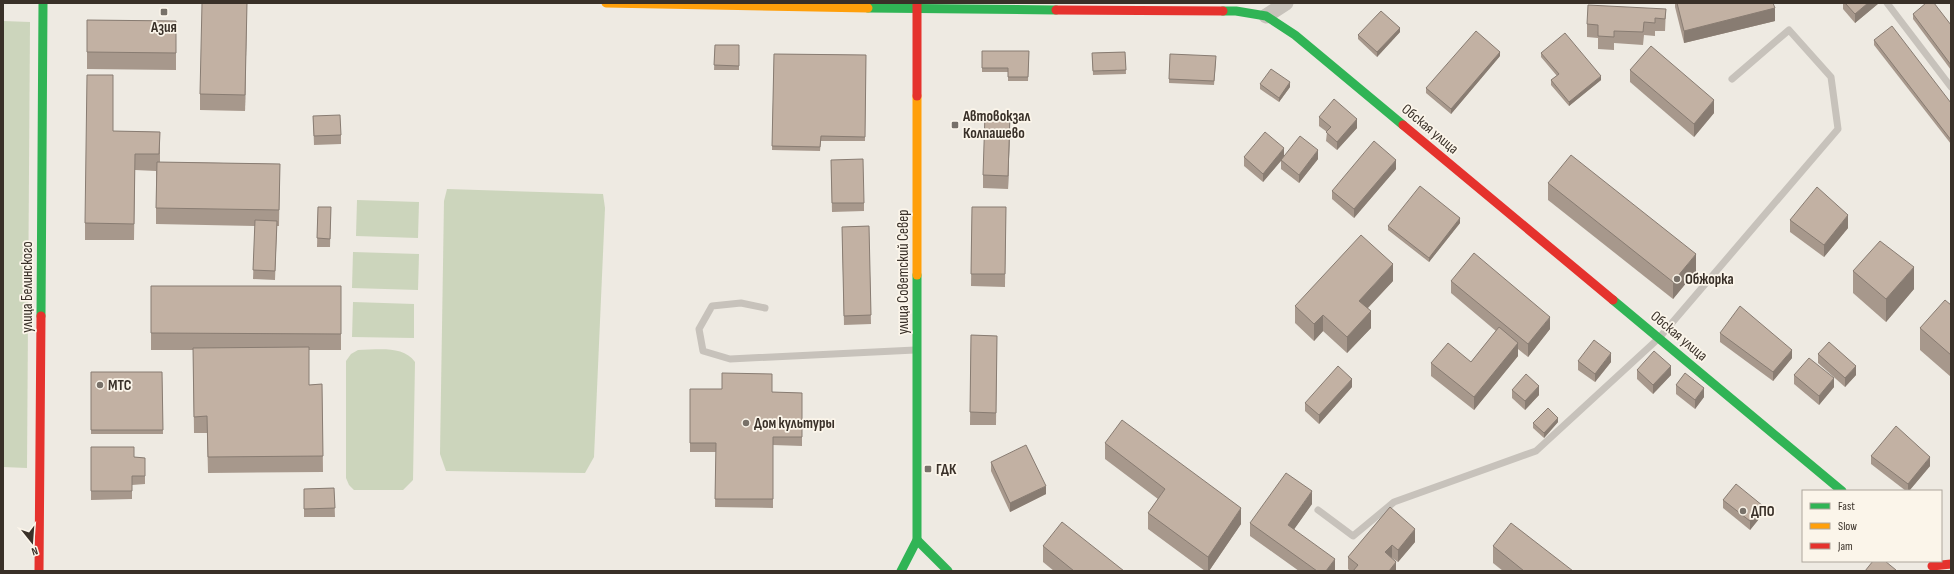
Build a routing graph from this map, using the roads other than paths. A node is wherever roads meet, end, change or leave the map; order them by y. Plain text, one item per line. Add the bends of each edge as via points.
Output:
1 (42, 3) edge
2 (606, 3) edge
3 (1286, 3) edge
4 (1888, 3) edge
5 (917, 6) edge
6 (1266, 16) junction
7 (1732, 79) dead end
8 (1951, 87) edge
9 (765, 308) dead end
10 (1659, 338) junction
11 (917, 350) junction
12 (1841, 490) edge
13 (1318, 510) dead end
14 (917, 540) junction
15 (1951, 564) edge
16 (1932, 566) edge
17 (39, 571) edge
18 (901, 571) edge
19 (948, 571) edge

1 - 17 street, улица Белинского
2 - 5 street, Обская улица
3 - 6 street
4 - 8 lane
5 - 6 street, Обская улица via 1236,11
5 - 11 street, улица Советский Север
6 - 10 street, Обская улица via 1295,35
7 - 10 lane via 1789,30 1831,77 1838,129
9 - 11 lane via 741,303 712,306 699,329 703,351 730,358
10 - 12 street, Обская улица
10 - 13 lane via 1536,451 1394,502 1353,536
11 - 14 street, улица Советский Север
14 - 18 street
14 - 19 street
15 - 16 street

